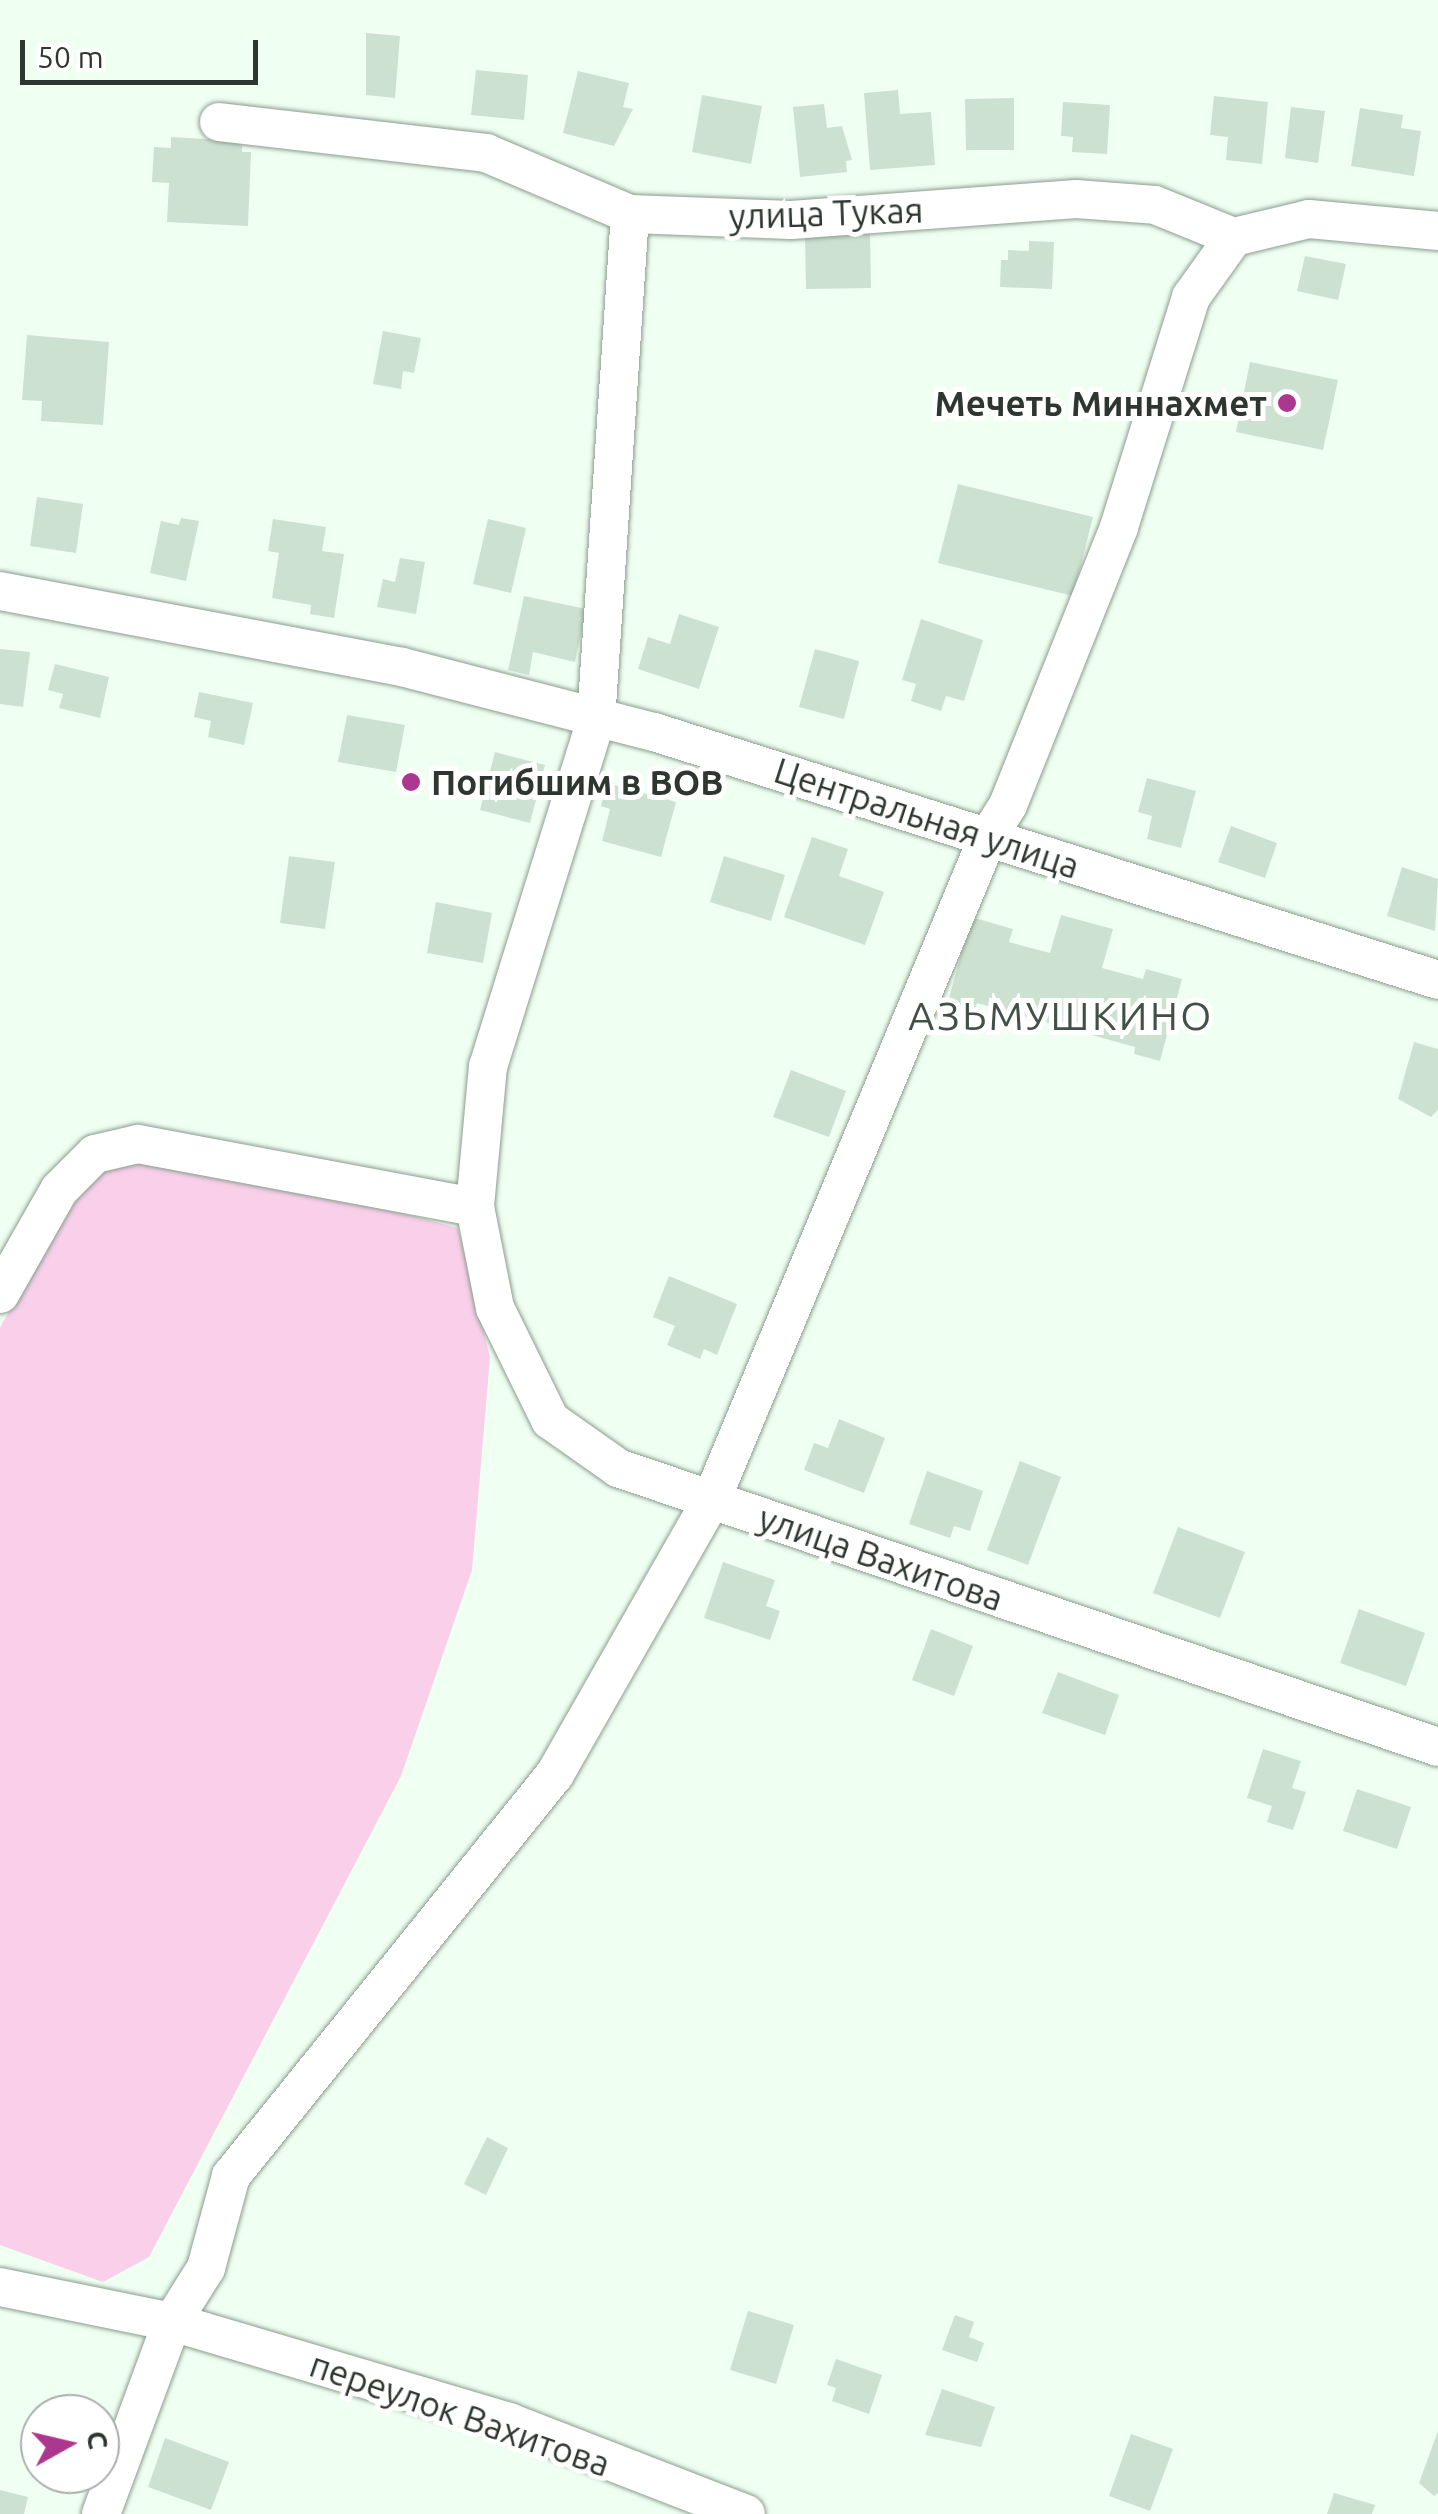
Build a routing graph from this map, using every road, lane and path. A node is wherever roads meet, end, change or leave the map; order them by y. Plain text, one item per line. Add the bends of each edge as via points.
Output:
1 (219, 122) dead end
2 (630, 214) junction
3 (1438, 231) edge
4 (1234, 237) junction
5 (0, 592) edge
6 (596, 720) junction
7 (988, 838) junction
8 (1438, 980) edge
9 (475, 1207) junction
10 (0, 1294) edge
11 (711, 1501) junction
12 (1438, 1748) edge
13 (0, 2286) edge
14 (172, 2322) junction
15 (664, 2500) edge
16 (101, 2514) edge
17 (746, 2514) edge

1 - 2 street, улица Тукая via 486,153
2 - 4 street, улица Тукая via 791,220 1076,199 1156,205
2 - 6 street, улица Вахитова
3 - 4 street via 1309,219
4 - 7 street via 1191,297 1119,527 1008,805
5 - 6 street, Центральная улица via 402,668
6 - 7 street, Центральная улица via 654,732
6 - 9 street, улица Вахитова via 488,1066
7 - 8 street, Центральная улица
7 - 11 street
9 - 10 street via 138,1144 95,1154 59,1190
9 - 11 street, улица Вахитова via 495,1308 550,1420 618,1468
11 - 12 street, улица Вахитова
11 - 14 street via 555,1774 230,2176 206,2268
13 - 14 street, переулок Вахитова
14 - 15 street, переулок Вахитова via 509,2422
14 - 16 street
15 - 17 street, переулок Вахитова

